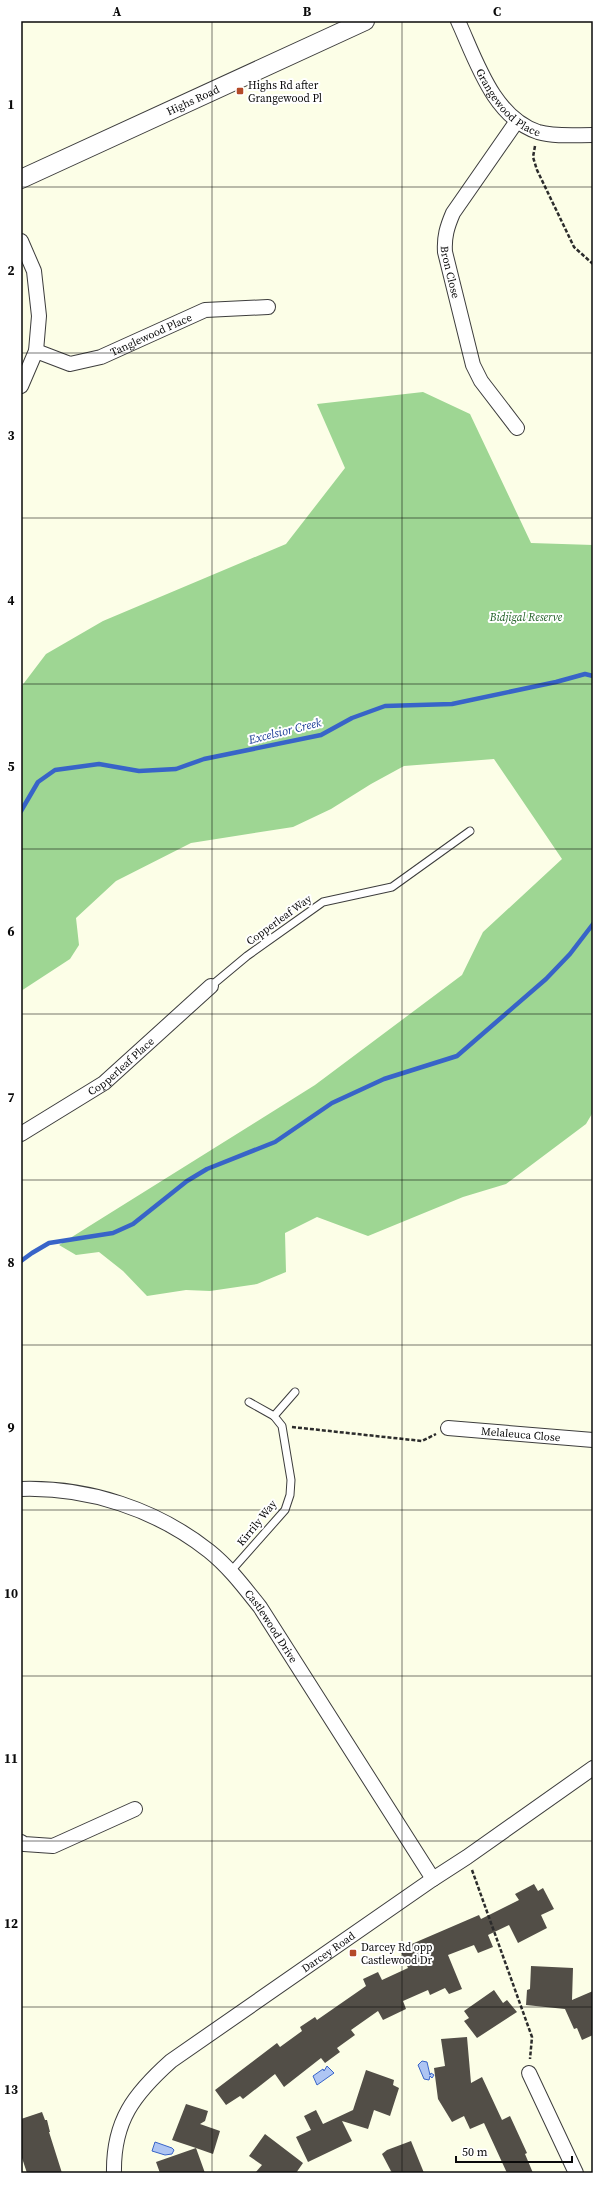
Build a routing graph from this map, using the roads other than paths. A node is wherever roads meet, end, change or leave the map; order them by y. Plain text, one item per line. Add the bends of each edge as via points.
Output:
1 (365, 21) edge
2 (458, 21) edge
3 (517, 121) junction
4 (593, 135) edge
5 (21, 179) edge
6 (21, 241) edge
7 (268, 307) dead end
8 (36, 351) junction
9 (21, 386) edge
10 (517, 428) dead end
11 (470, 831) dead end
12 (211, 986) joint
13 (21, 1134) edge
14 (295, 1392) dead end
15 (249, 1402) dead end
16 (274, 1416) junction
17 (448, 1428) road end
18 (593, 1440) edge
19 (21, 1489) edge
20 (231, 1571) junction
21 (593, 1768) edge
22 (135, 1809) dead end
23 (21, 1842) edge
24 (433, 1879) junction
25 (529, 2073) road end
26 (114, 2173) edge
27 (576, 2173) edge

1 - 5 street, Highs Road
2 - 3 street, Grangewood Place via 487,84
3 - 4 street, Grangewood Place via 539,132 554,135
3 - 10 street, Bron Close via 453,213 444,238 445,252 473,365 481,381
6 - 8 street via 34,272 39,316
7 - 8 street, Tanglewood Place via 205,310 101,357 70,364
8 - 9 street
11 - 12 lane, Copperleaf Way via 392,887 323,902 247,956
12 - 13 street, Copperleaf Place via 104,1083
14 - 16 lane
15 - 16 lane, Kirrily Way
16 - 20 lane, Kirrily Way via 282,1426 291,1480 290,1495 285,1510
17 - 18 street, Melaleuca Close
19 - 20 street, Castlewood Drive via 66,1490 126,1506 184,1533
20 - 24 street, Castlewood Drive via 260,1607
21 - 24 street, Darcey Road
22 - 23 street via 53,1846
24 - 26 street, Darcey Road via 177,2057 148,2082 132,2102 121,2124 114,2156
25 - 27 street

